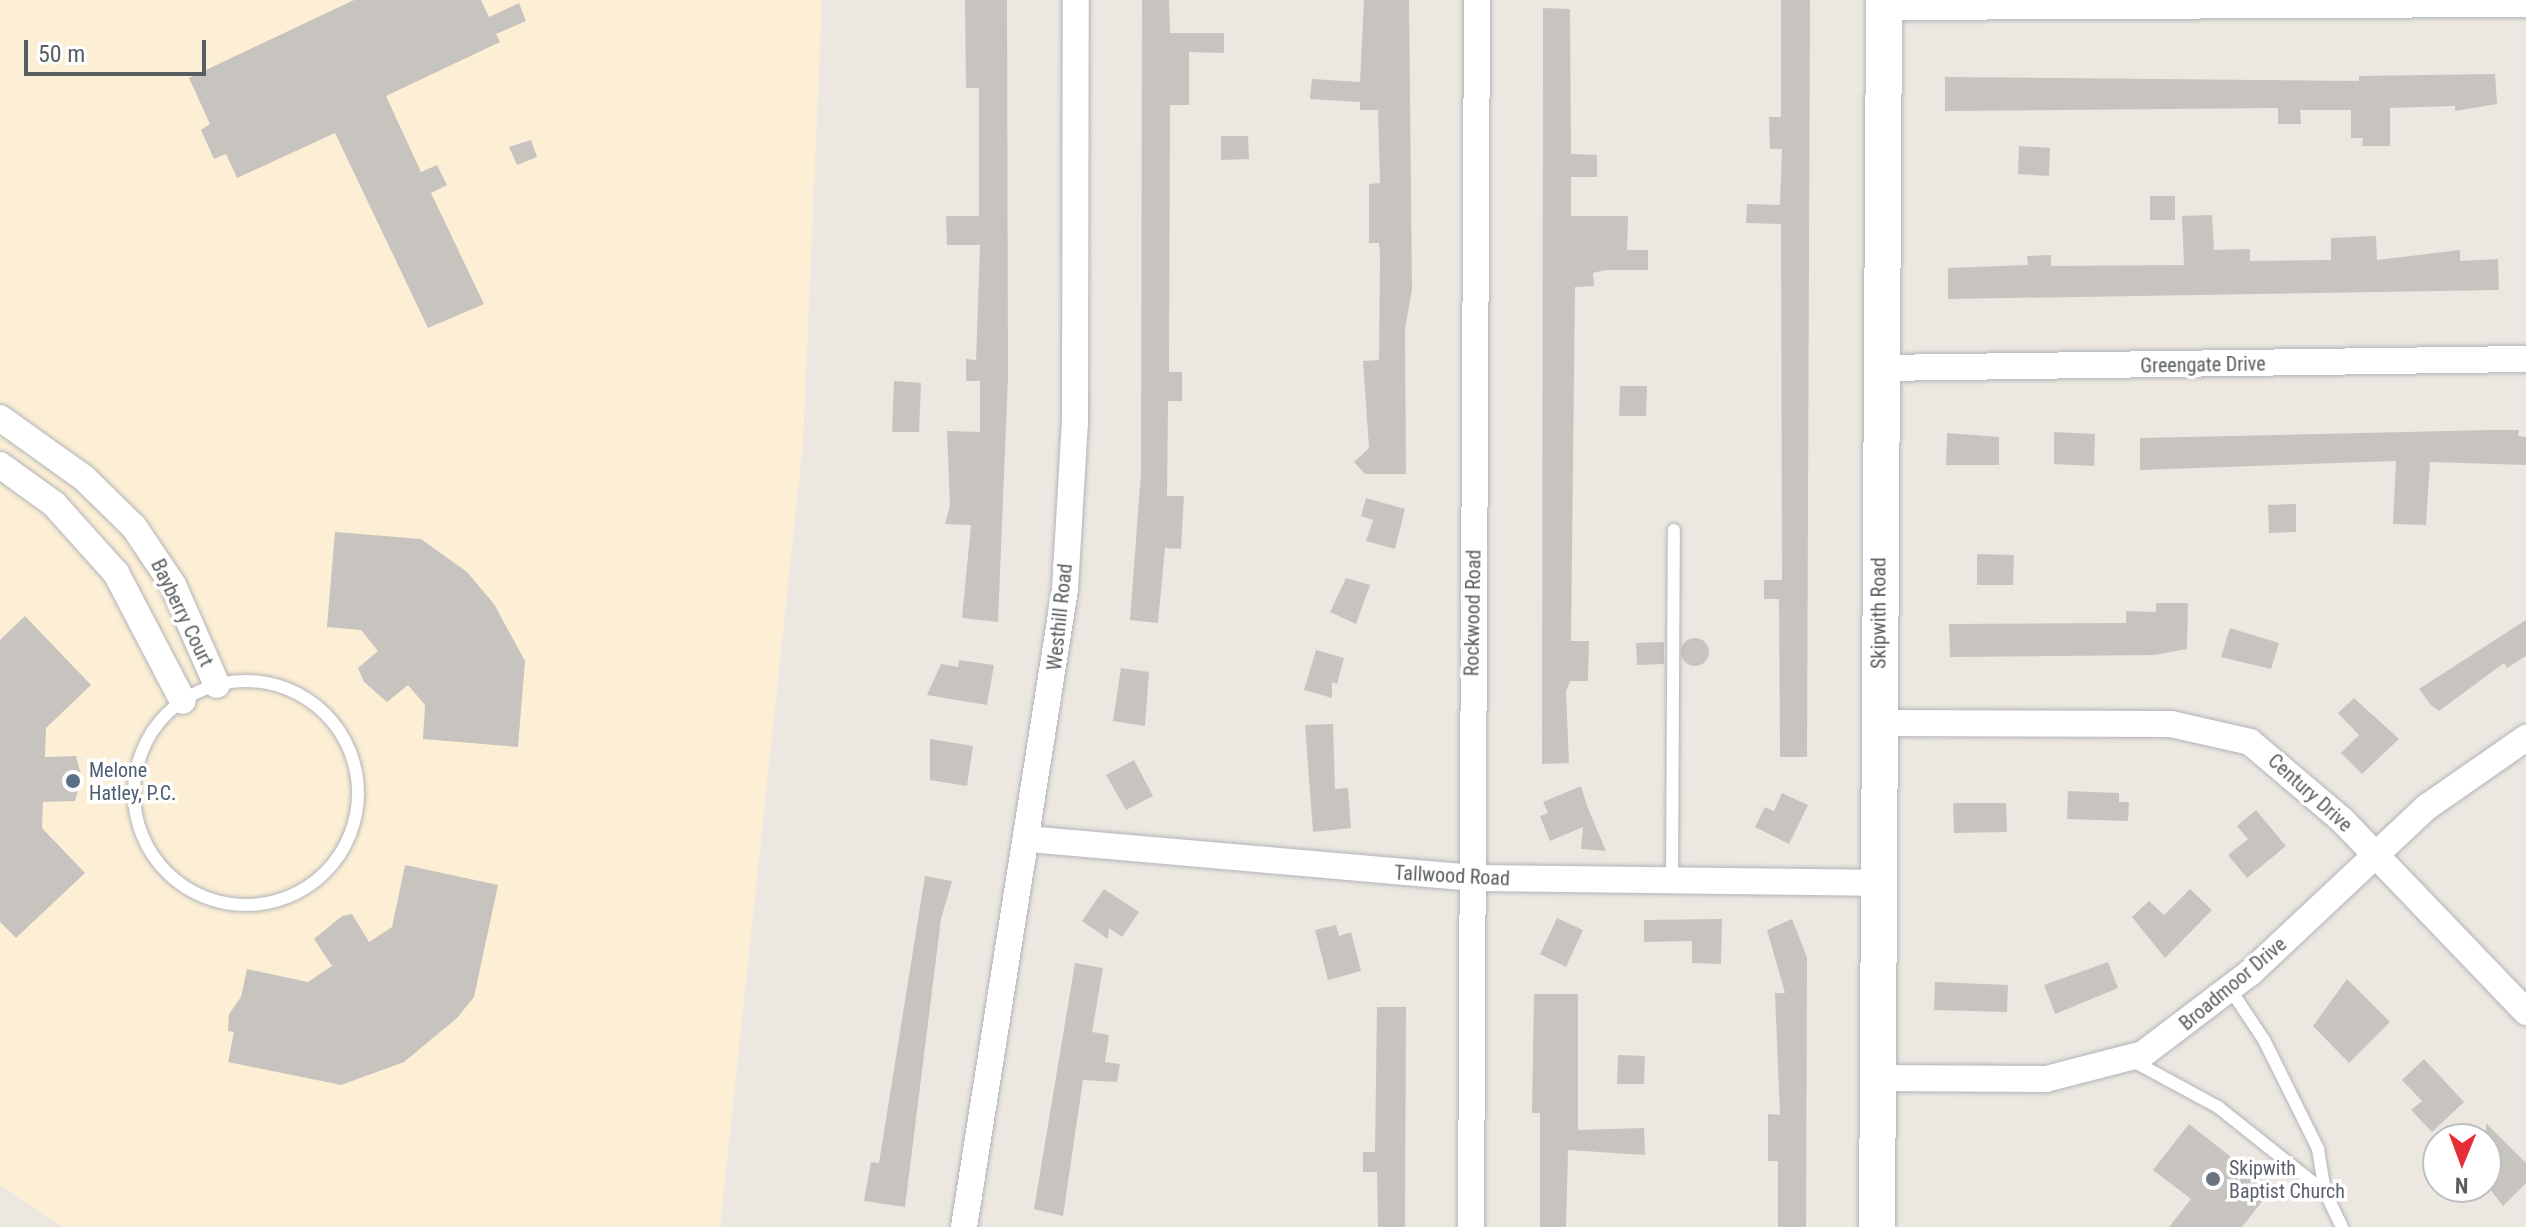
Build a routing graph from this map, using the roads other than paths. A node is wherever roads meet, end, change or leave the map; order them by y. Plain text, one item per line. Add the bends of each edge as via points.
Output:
1 (1076, 0) edge
2 (1477, 0) edge
3 (1884, 3) edge
4 (2526, 4) edge
5 (2526, 359) edge
6 (1880, 368) junction
7 (0, 418) edge
8 (0, 465) edge
9 (1674, 530) dead end
10 (217, 685) junction
11 (183, 701) junction
12 (1879, 723) junction
13 (2526, 738) edge
14 (1028, 839) junction
15 (2376, 856) junction
16 (1472, 878) junction
17 (1672, 882) junction
18 (1878, 883) junction
19 (2230, 989) junction
20 (2526, 1012) edge
21 (2130, 1059) junction
22 (1877, 1078) junction
23 (2325, 1192) junction
24 (964, 1227) edge
25 (1471, 1227) edge
26 (1877, 1227) edge
27 (2342, 1227) edge

1 - 14 street, Westhill Road via 1073,482 1065,589
2 - 16 street, Rockwood Road
3 - 4 street
3 - 6 main road, Skipwith Road
5 - 6 street, Greengate Drive
6 - 12 main road, Skipwith Road
7 - 10 street, Bayberry Court via 84,478 134,527 173,585
8 - 11 street, Bayberry Court via 54,504 116,573
9 - 17 lane
10 - 11 lane
10 - 11 lane via 257,682 299,694 332,721 353,759 358,802 347,842 321,876 285,898 243,905 202,895 166,871 142,835 134,793 139,761 152,731
12 - 15 street, Century Drive via 2202,727 2273,757
12 - 18 main road, Skipwith Road
13 - 15 street, Broadmoor Drive via 2474,769
14 - 16 street, Tallwood Road
14 - 24 street, Westhill Road
15 - 19 street, Broadmoor Drive
15 - 20 street, Century Drive
16 - 17 street, Tallwood Road
16 - 25 street, Rockwood Road
17 - 18 street, Tallwood Road
18 - 22 main road, Skipwith Road
19 - 21 street, Broadmoor Drive
19 - 23 lane via 2264,1040 2318,1149
21 - 22 street, Broadmoor Drive via 2046,1079
21 - 23 lane via 2218,1107
22 - 26 main road, Skipwith Road
23 - 27 lane

